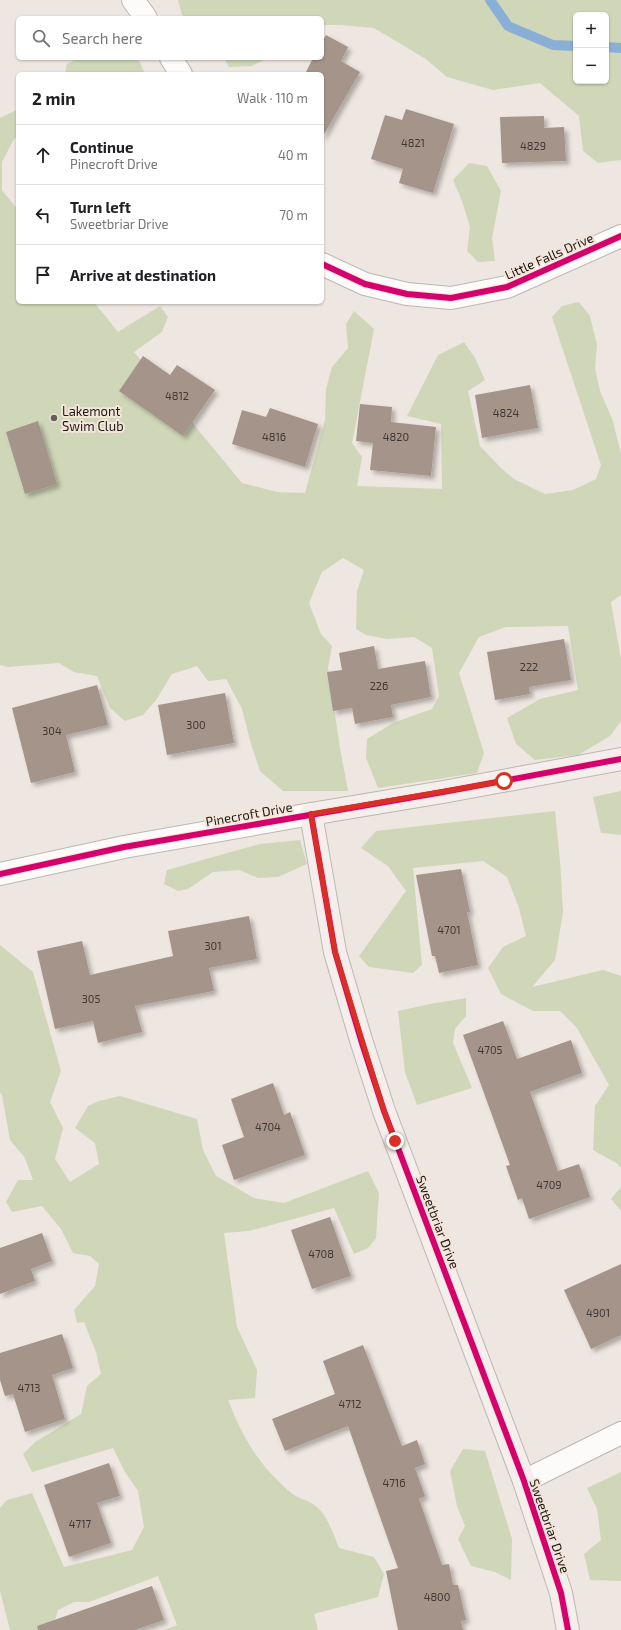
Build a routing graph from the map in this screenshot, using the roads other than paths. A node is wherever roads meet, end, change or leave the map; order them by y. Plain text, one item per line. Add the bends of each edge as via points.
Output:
1 (133, 0) edge
2 (145, 16) edge
3 (172, 60) edge
4 (179, 72) edge
5 (621, 236) edge
6 (324, 265) edge
7 (621, 760) edge
8 (311, 814) junction
9 (0, 874) edge
10 (621, 1433) edge
11 (524, 1481) junction
12 (568, 1630) edge

1 - 2 street
3 - 4 street
5 - 6 street, Little Falls Drive via 508,287 452,298 407,294 365,284
7 - 8 street, Pinecroft Drive
8 - 9 street, Pinecroft Drive via 124,847
8 - 11 street, Sweetbriar Drive via 335,952 363,1047 384,1111
10 - 11 street
11 - 12 street, Sweetbriar Drive via 561,1593

